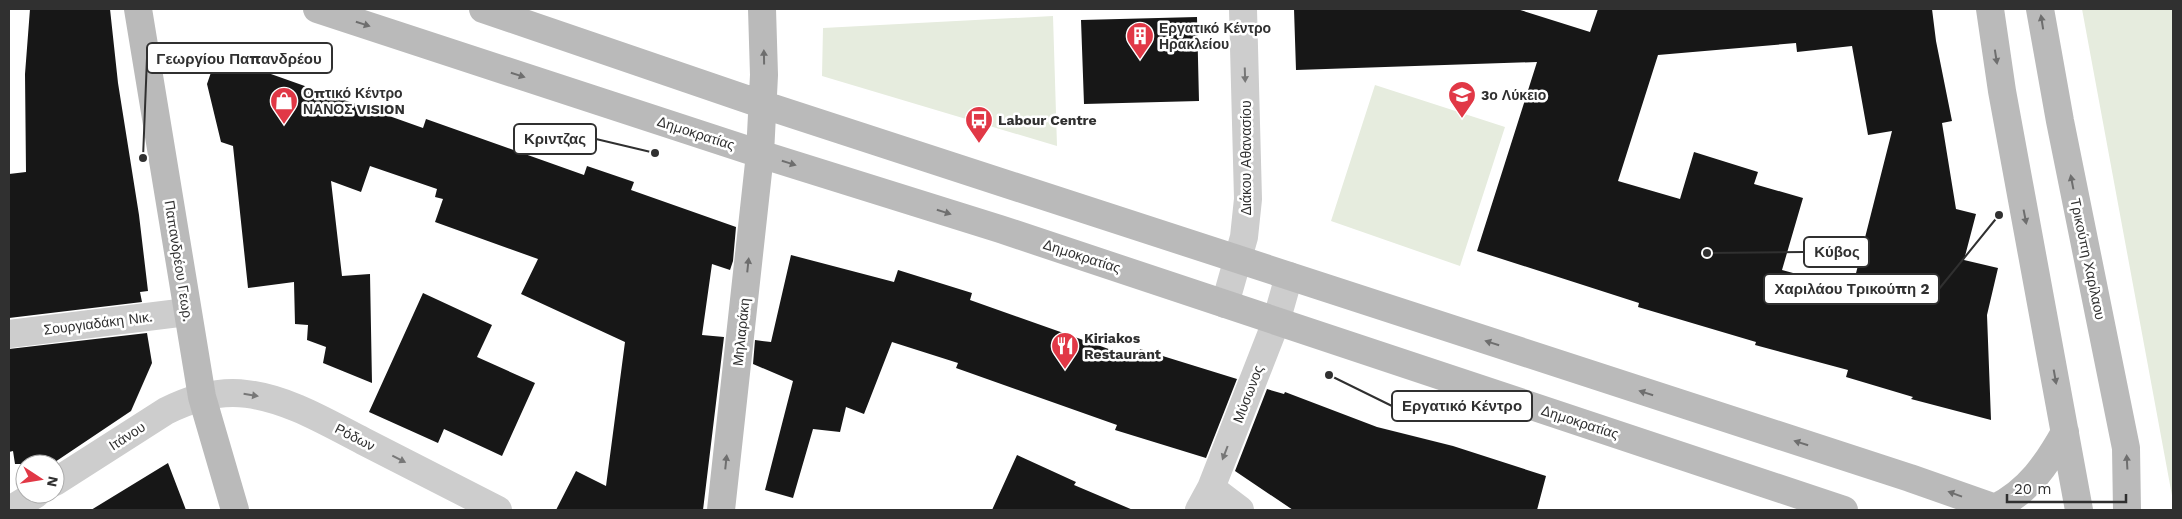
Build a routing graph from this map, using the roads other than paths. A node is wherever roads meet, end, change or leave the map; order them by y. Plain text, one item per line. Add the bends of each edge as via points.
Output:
1 (138, 9) edge
2 (317, 9) edge
3 (483, 9) edge
4 (762, 9) edge
5 (1243, 9) edge
6 (1990, 9) edge
7 (2040, 9) edge
8 (764, 105) junction
9 (760, 154) junction
10 (1239, 260) junction
11 (1289, 276) junction
12 (1225, 304) junction
13 (187, 312) junction
14 (1276, 322) junction
15 (9, 334) edge
16 (202, 397) junction
17 (2065, 432) junction
18 (65, 476) edge
19 (1205, 499) edge
20 (1998, 509) edge
21 (235, 510) edge
22 (498, 510) edge
23 (721, 510) edge
24 (1240, 510) edge
25 (1844, 510) edge
26 (2079, 510) edge
27 (2127, 510) edge

1 - 13 main road, Παπανδρέου Γεωρ.
2 -> 9 main road, Δημοκρατίας
3 - 8 main road
8 -> 4 main road, Μηλιαράκη
5 -> 10 street, Διάκου Αθανασίου via 1248,199
6 -> 17 main road via 2002,91
27 -> 7 main road, Τρικούπη Χαρίλαου via 2126,448
8 - 9 main road, Μηλιαράκη
8 - 10 main road
9 -> 12 main road, Δημοκρατίας
23 -> 9 main road, Μηλιαράκη
10 - 11 main road
10 - 12 street, Διάκου Αθανασίου
11 - 14 street, Μύσωνος
20 -> 11 main road
12 - 14 main road, Δημοκρατίας
13 - 15 street, Σουργιαδάκη Νικ.
13 - 16 main road, Παπανδρέου Γεωρ.
14 -> 19 street, Μύσωνος
14 - 25 main road, Δημοκρατίας
16 - 18 street, Ιτάνου via 166,411
16 - 21 main road, Παπανδρέου Γεωρ.
16 -> 22 street, Ρόδων via 247,394 289,405
17 - 20 main road via 2035,479
17 - 26 main road
19 - 24 street

